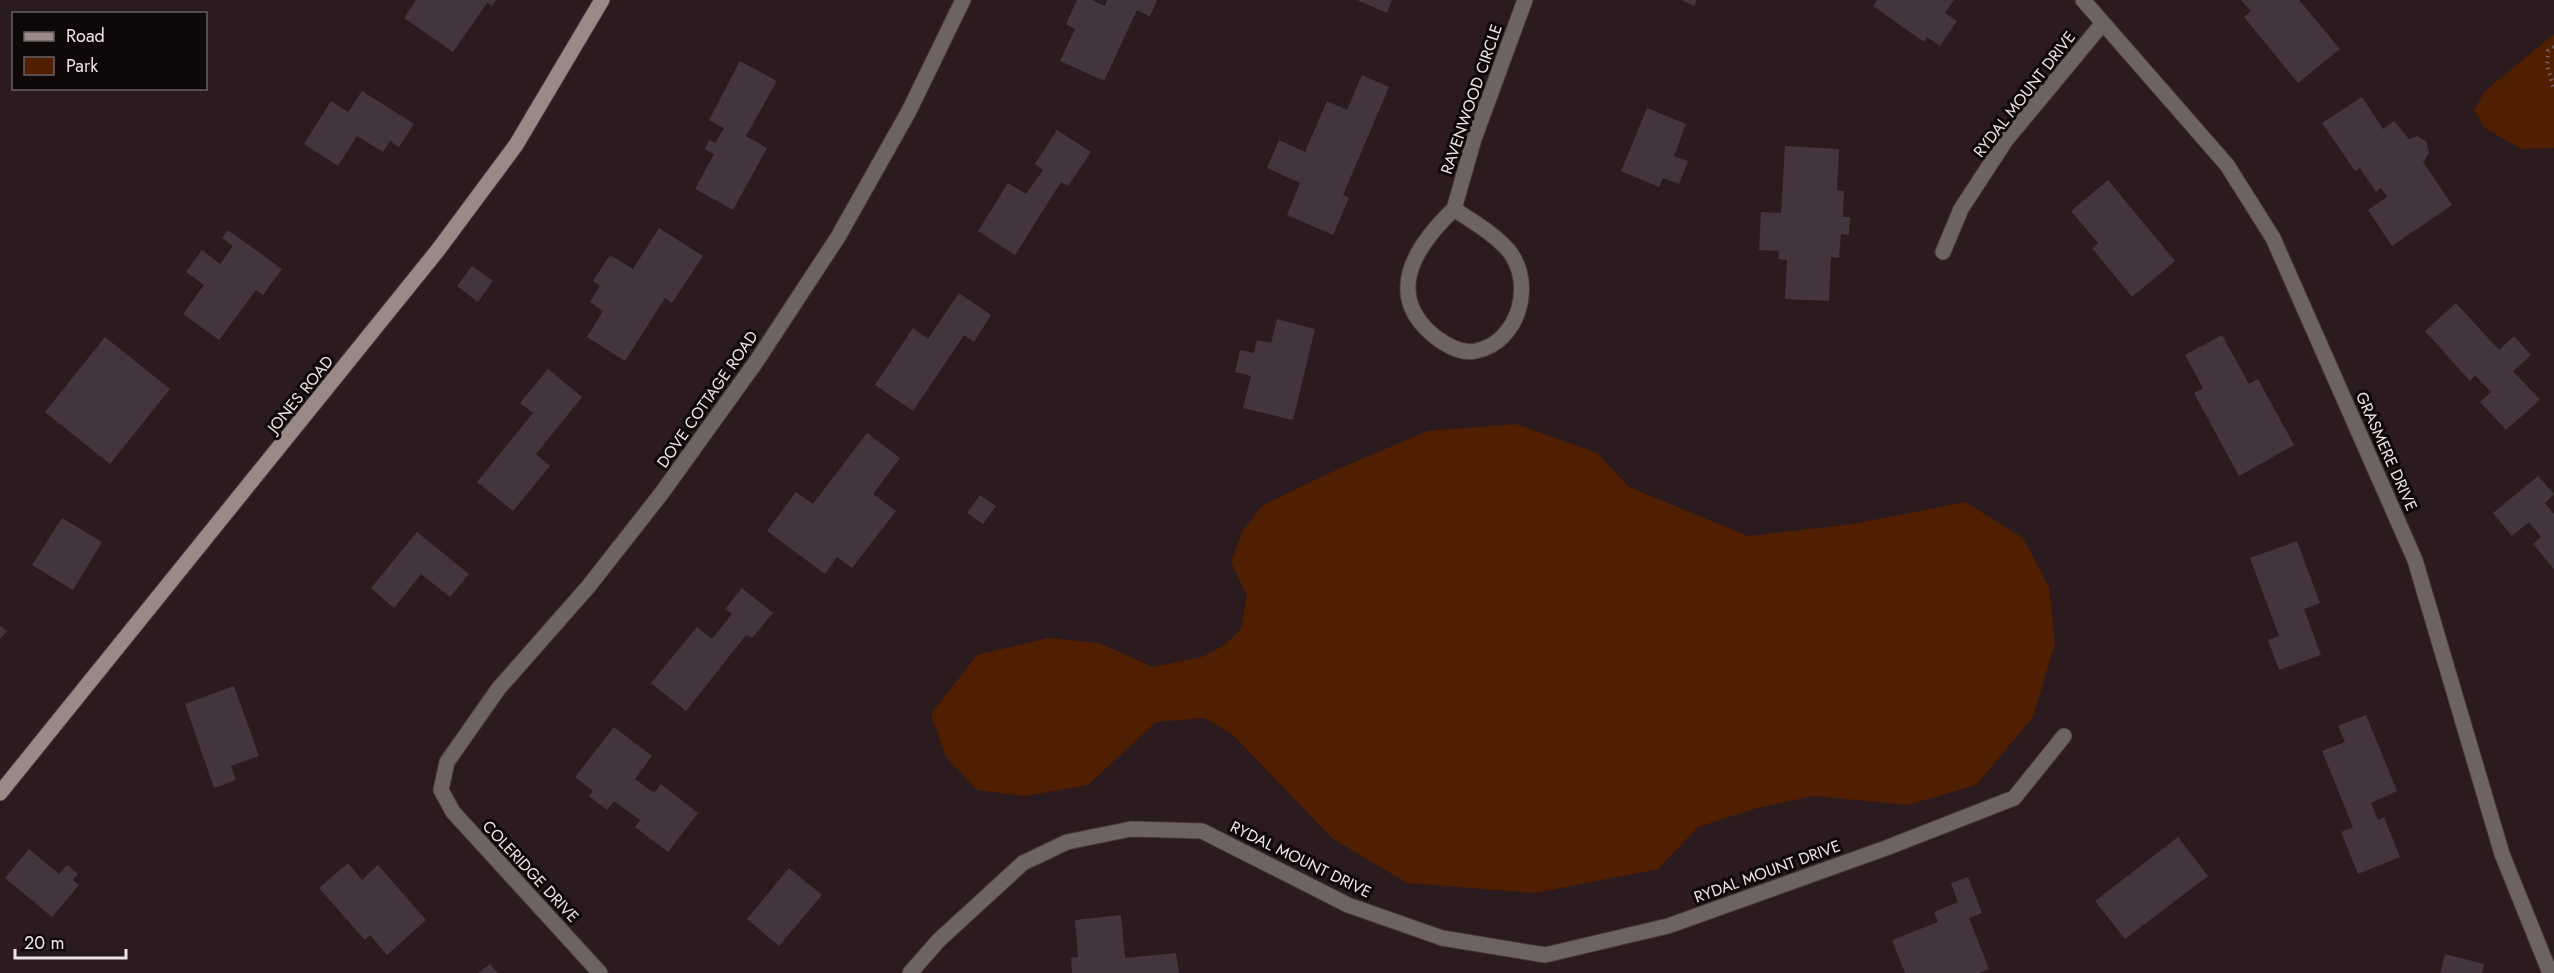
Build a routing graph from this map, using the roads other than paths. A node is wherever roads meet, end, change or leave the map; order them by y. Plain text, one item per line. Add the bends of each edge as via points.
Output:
1 (602, 0) edge
2 (963, 0) edge
3 (1524, 0) edge
4 (2083, 0) edge
5 (2103, 23) junction
6 (1454, 210) junction
7 (1943, 252) dead end
8 (2064, 736) dead end
9 (441, 790) joint
10 (0, 793) edge
11 (600, 973) edge
12 (910, 973) edge
13 (2550, 973) edge

1 - 10 main road, JONES ROAD via 516,145 438,250
2 - 9 street, DOVE COTTAGE ROAD via 909,111 838,237 756,362 588,587 500,688 447,762
3 - 6 street, RAVENWOOD CIRCLE via 1474,139
4 - 5 street, GRASMERE DRIVE
5 - 7 street, RYDAL MOUNT DRIVE via 2006,140 1961,209
5 - 13 street, GRASMERE DRIVE via 2227,165 2273,238 2415,560 2502,854
6 - 6 street via 1509,252 1522,280 1521,305 1513,324 1497,341 1476,352 1460,350 1432,334 1420,324 1407,296 1411,264 1432,230
8 - 12 street, RYDAL MOUNT DRIVE via 2014,798 1668,926 1545,955 1442,938 1348,905 1203,831 1131,829 1067,842 1023,863 939,940
9 - 11 street, COLERIDGE DRIVE via 453,812

